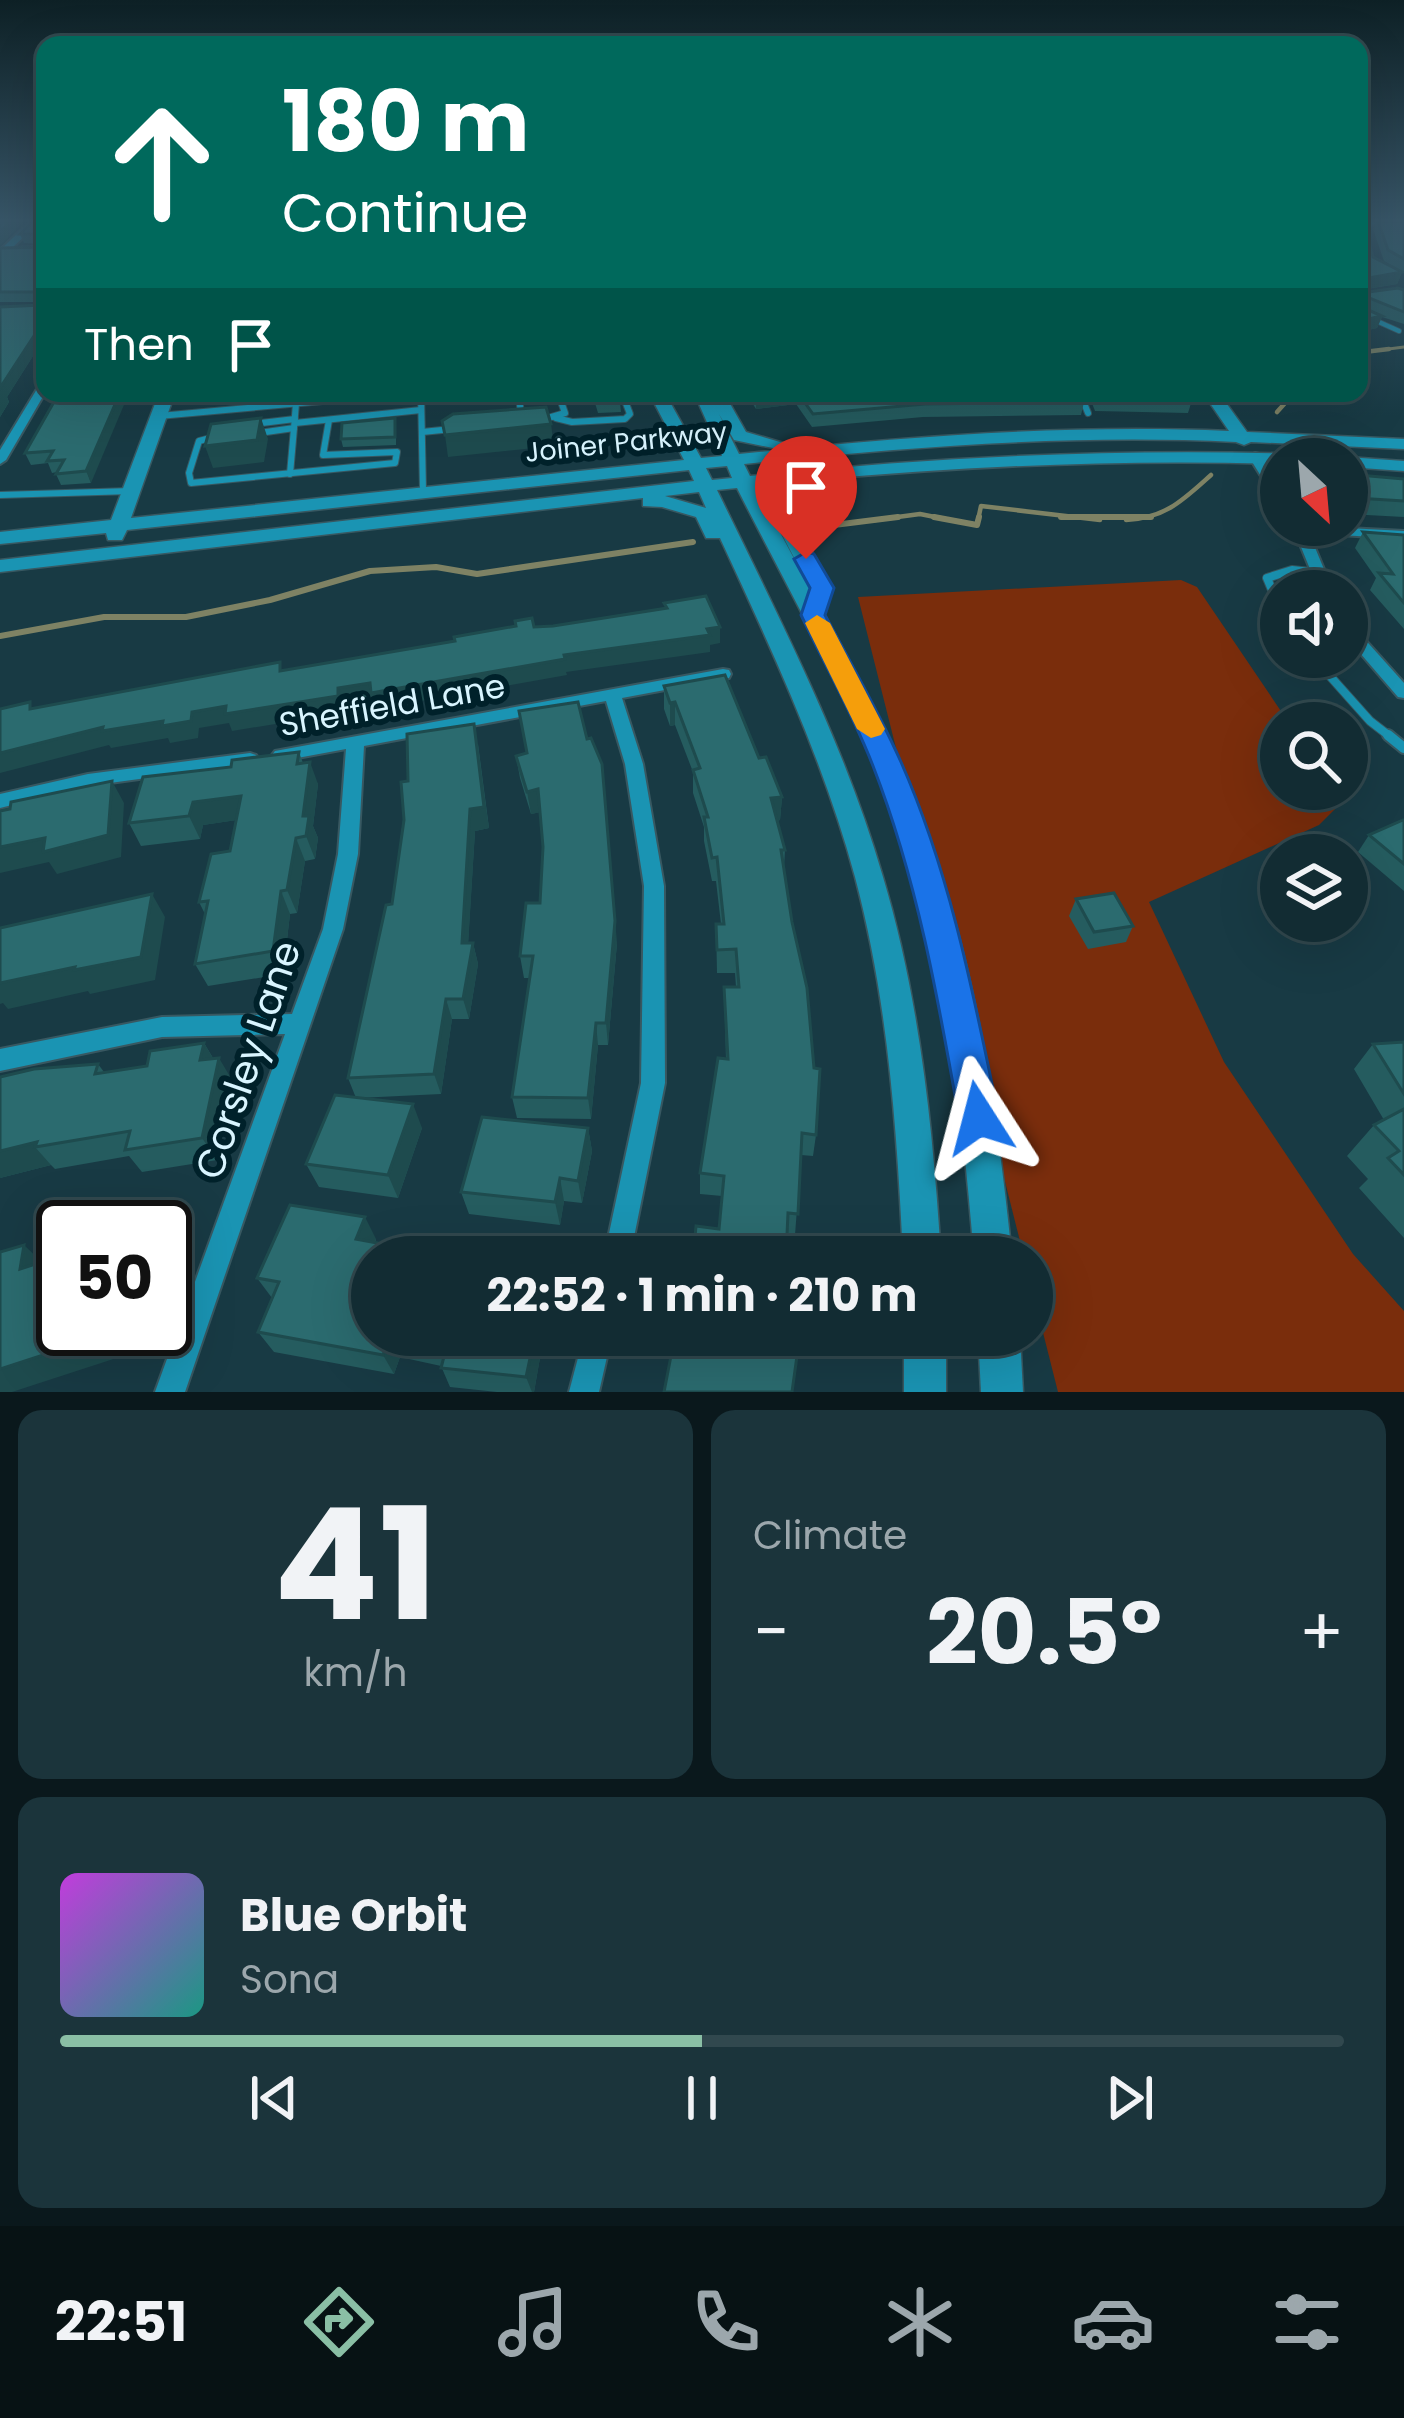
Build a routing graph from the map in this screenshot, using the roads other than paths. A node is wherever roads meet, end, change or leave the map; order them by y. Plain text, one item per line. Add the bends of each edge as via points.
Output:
1 (1368, 318) edge
2 (1399, 331) dead end
3 (36, 399) edge
4 (164, 402) edge
5 (238, 402) edge
6 (317, 402) edge
7 (421, 402) edge
8 (520, 402) edge
9 (561, 402) edge
10 (626, 402) edge
11 (661, 402) edge
12 (706, 402) edge
13 (721, 402) edge
14 (1084, 402) edge
15 (1217, 402) edge
16 (296, 404) junction
17 (237, 409) junction
18 (421, 410) junction
19 (1088, 413) edge
20 (159, 416) junction
21 (556, 418) junction
22 (328, 420) junction
23 (670, 422) junction
24 (295, 423) junction
25 (522, 423) junction
26 (502, 424) edge
27 (462, 428) edge
28 (243, 429) edge
29 (422, 432) junction
30 (226, 434) edge
31 (1240, 434) junction
32 (965, 436) junction
33 (1404, 443) edge
34 (1255, 457) junction
35 (1260, 457) edge
36 (985, 459) junction
37 (0, 460) edge
38 (1368, 463) edge
39 (1260, 465) edge
40 (1404, 466) edge
41 (737, 469) junction
42 (593, 473) junction
43 (290, 474) junction
44 (699, 474) junction
45 (131, 491) junction
46 (423, 491) junction
47 (0, 495) edge
48 (445, 515) junction
49 (119, 524) junction
50 (1368, 532) edge
51 (1404, 535) edge
52 (0, 538) edge
53 (0, 556) edge
54 (0, 566) edge
55 (813, 615) junction
56 (1368, 652) edge
57 (782, 657) junction
58 (723, 674) edge
59 (1332, 678) edge
60 (1404, 693) edge
61 (614, 696) junction
62 (355, 744) junction
63 (1404, 748) edge
64 (0, 801) edge
65 (299, 1024) junction
66 (0, 1060) edge
67 (621, 1236) edge
68 (921, 1236) edge
69 (990, 1236) edge
70 (593, 1356) edge
71 (925, 1356) edge
72 (1000, 1356) edge
73 (170, 1392) edge
74 (584, 1392) edge
75 (925, 1392) edge
76 (1002, 1392) edge

1 - 2 lane
3 - 37 street
4 - 20 main road
5 - 17 lane
6 - 16 lane
7 - 18 lane
8 - 25 lane
9 - 21 lane via 565,413
10 - 21 lane via 625,419
11 - 23 main road
12 - 41 main road
13 - 32 main road via 740,436 768,445 934,431
14 - 19 lane
15 - 31 main road
16 - 17 lane
16 - 24 lane
17 - 20 lane
18 - 22 lane
18 - 29 lane
20 - 45 main road
21 - 25 lane
22 - 24 lane
22 - 43 lane via 323,455 397,452 395,463
23 - 42 main road via 658,451
23 - 44 main road
24 - 28 lane
24 - 43 lane
25 - 26 lane
27 - 29 lane
29 - 46 lane
30 - 43 lane via 200,441 191,483
31 - 32 main road, Joiner Parkway
31 - 33 main road, Joiner Parkway
31 - 34 main road
32 - 41 main road, Joiner Parkway
34 - 35 main road, Joiner Parkway
34 - 36 main road, Joiner Parkway
34 - 39 street
36 - 41 main road, Joiner Parkway
36 - 55 main road via 796,484 782,493 774,502 822,588
38 - 40 main road
41 - 44 main road, Joiner Parkway
41 - 55 main road
42 - 44 main road, Joiner Parkway
42 - 46 main road, Joiner Parkway
44 - 48 main road, Joiner Parkway
44 - 57 main road
45 - 47 lane
45 - 49 main road
46 - 49 main road, Joiner Parkway
48 - 54 main road, Joiner Parkway
48 - 57 main road via 479,520 663,501 704,513 760,643
49 - 52 main road, Joiner Parkway
49 - 53 main road via 101,543
50 - 51 street
55 - 69 main road via 886,762 939,920 968,1048
56 - 60 street
57 - 68 main road via 833,771 882,926 914,1114
58 - 61 street, Sheffield Lane
59 - 63 lane
61 - 62 street, Sheffield Lane
61 - 67 street via 654,886 653,1083
62 - 64 street, Sheffield Lane via 88,780
62 - 65 street, Corsley Lane via 348,854
65 - 66 street via 162,1028
65 - 73 street, Corsley Lane
70 - 74 street
71 - 75 main road
72 - 76 main road

